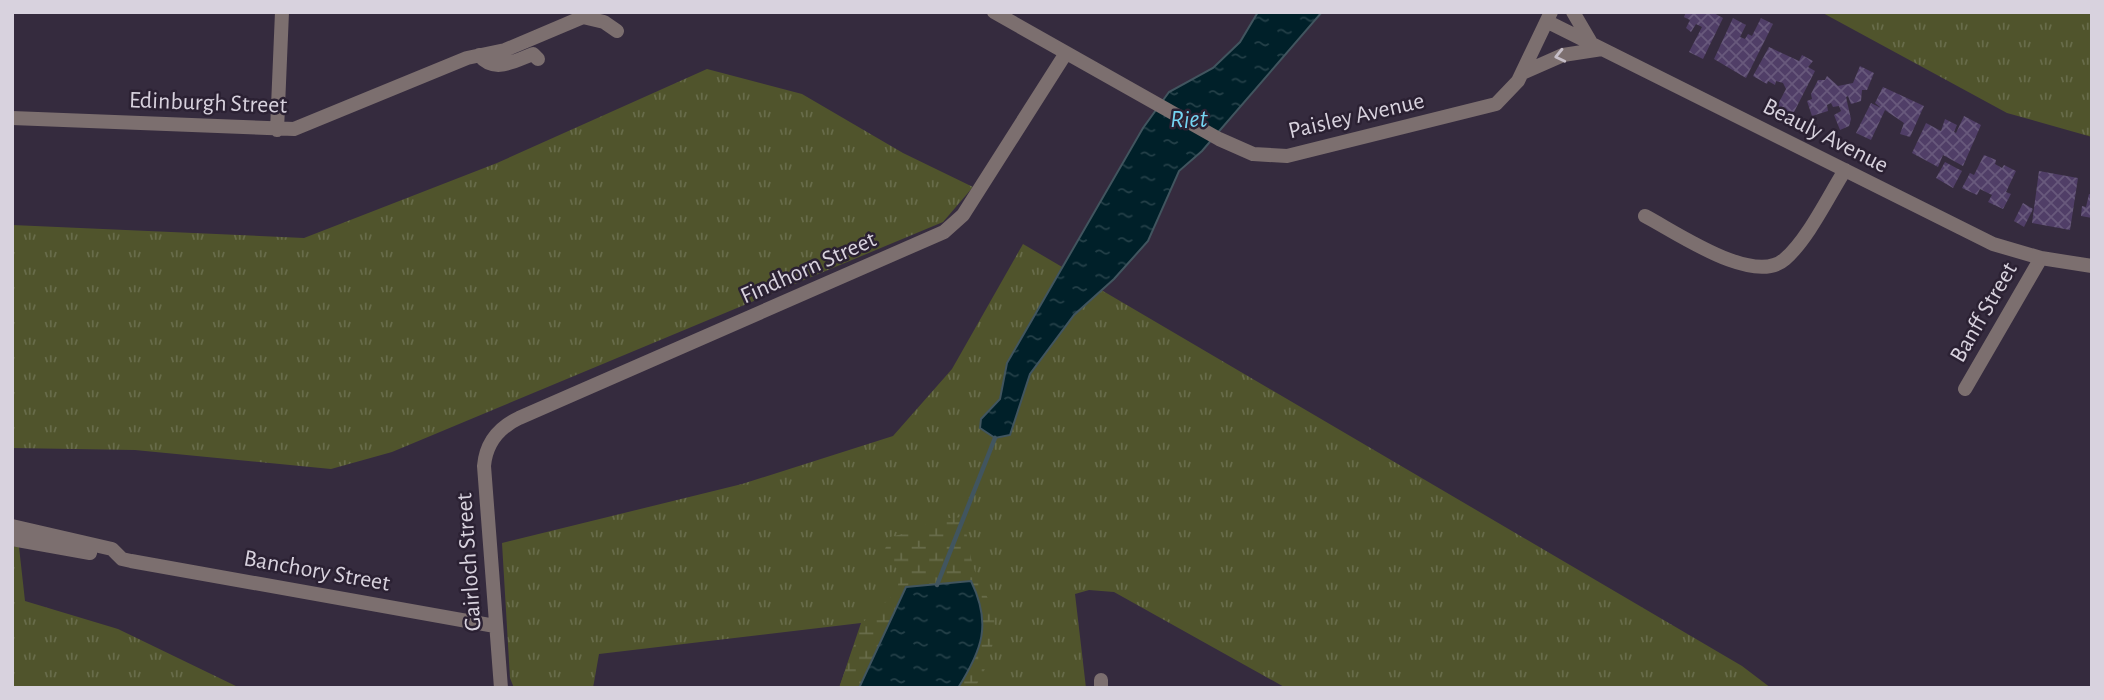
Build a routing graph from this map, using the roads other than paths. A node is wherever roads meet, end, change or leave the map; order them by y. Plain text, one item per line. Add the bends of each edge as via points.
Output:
1 (282, 12) edge
2 (994, 12) edge
3 (1573, 12) edge
4 (1549, 17) edge
5 (617, 31) dead end
6 (1597, 47) junction
7 (1066, 53) junction
8 (475, 56) junction
9 (538, 59) dead end
10 (1522, 73) junction
11 (12, 118) edge
12 (277, 130) junction
13 (1845, 170) junction
14 (1645, 216) dead end
15 (2041, 258) junction
16 (2092, 265) edge
17 (1965, 389) dead end
18 (495, 435) joint
19 (12, 526) edge
20 (12, 539) edge
21 (126, 560) junction
22 (495, 626) junction
23 (501, 688) edge

1 - 12 street
2 - 7 street, Paisley Avenue
3 - 6 street
4 - 6 street, Beauly Avenue
4 - 10 street, Paisley Avenue
5 - 8 street, Edinburgh Street via 604,22 583,18 505,50
6 -> 10 street via 1563,55
6 - 13 street, Beauly Avenue
7 - 10 street, Paisley Avenue via 1253,154 1298,155 1488,107 1508,93
7 - 18 street, Findhorn Street via 963,215 944,232 519,418
8 - 9 street via 497,66 533,54
8 - 12 street, Edinburgh Street via 302,127
11 - 12 street, Edinburgh Street
13 - 14 street via 1797,245 1785,260 1766,269 1738,264
13 - 15 street, Beauly Avenue via 1993,244
15 - 16 street, Beauly Avenue
15 - 17 street, Banff Street
18 - 22 street, Gairloch Street via 484,466
19 - 21 street via 112,549
20 - 21 street, Banchory Street
21 - 22 street, Banchory Street
22 - 23 street, Gairloch Street

